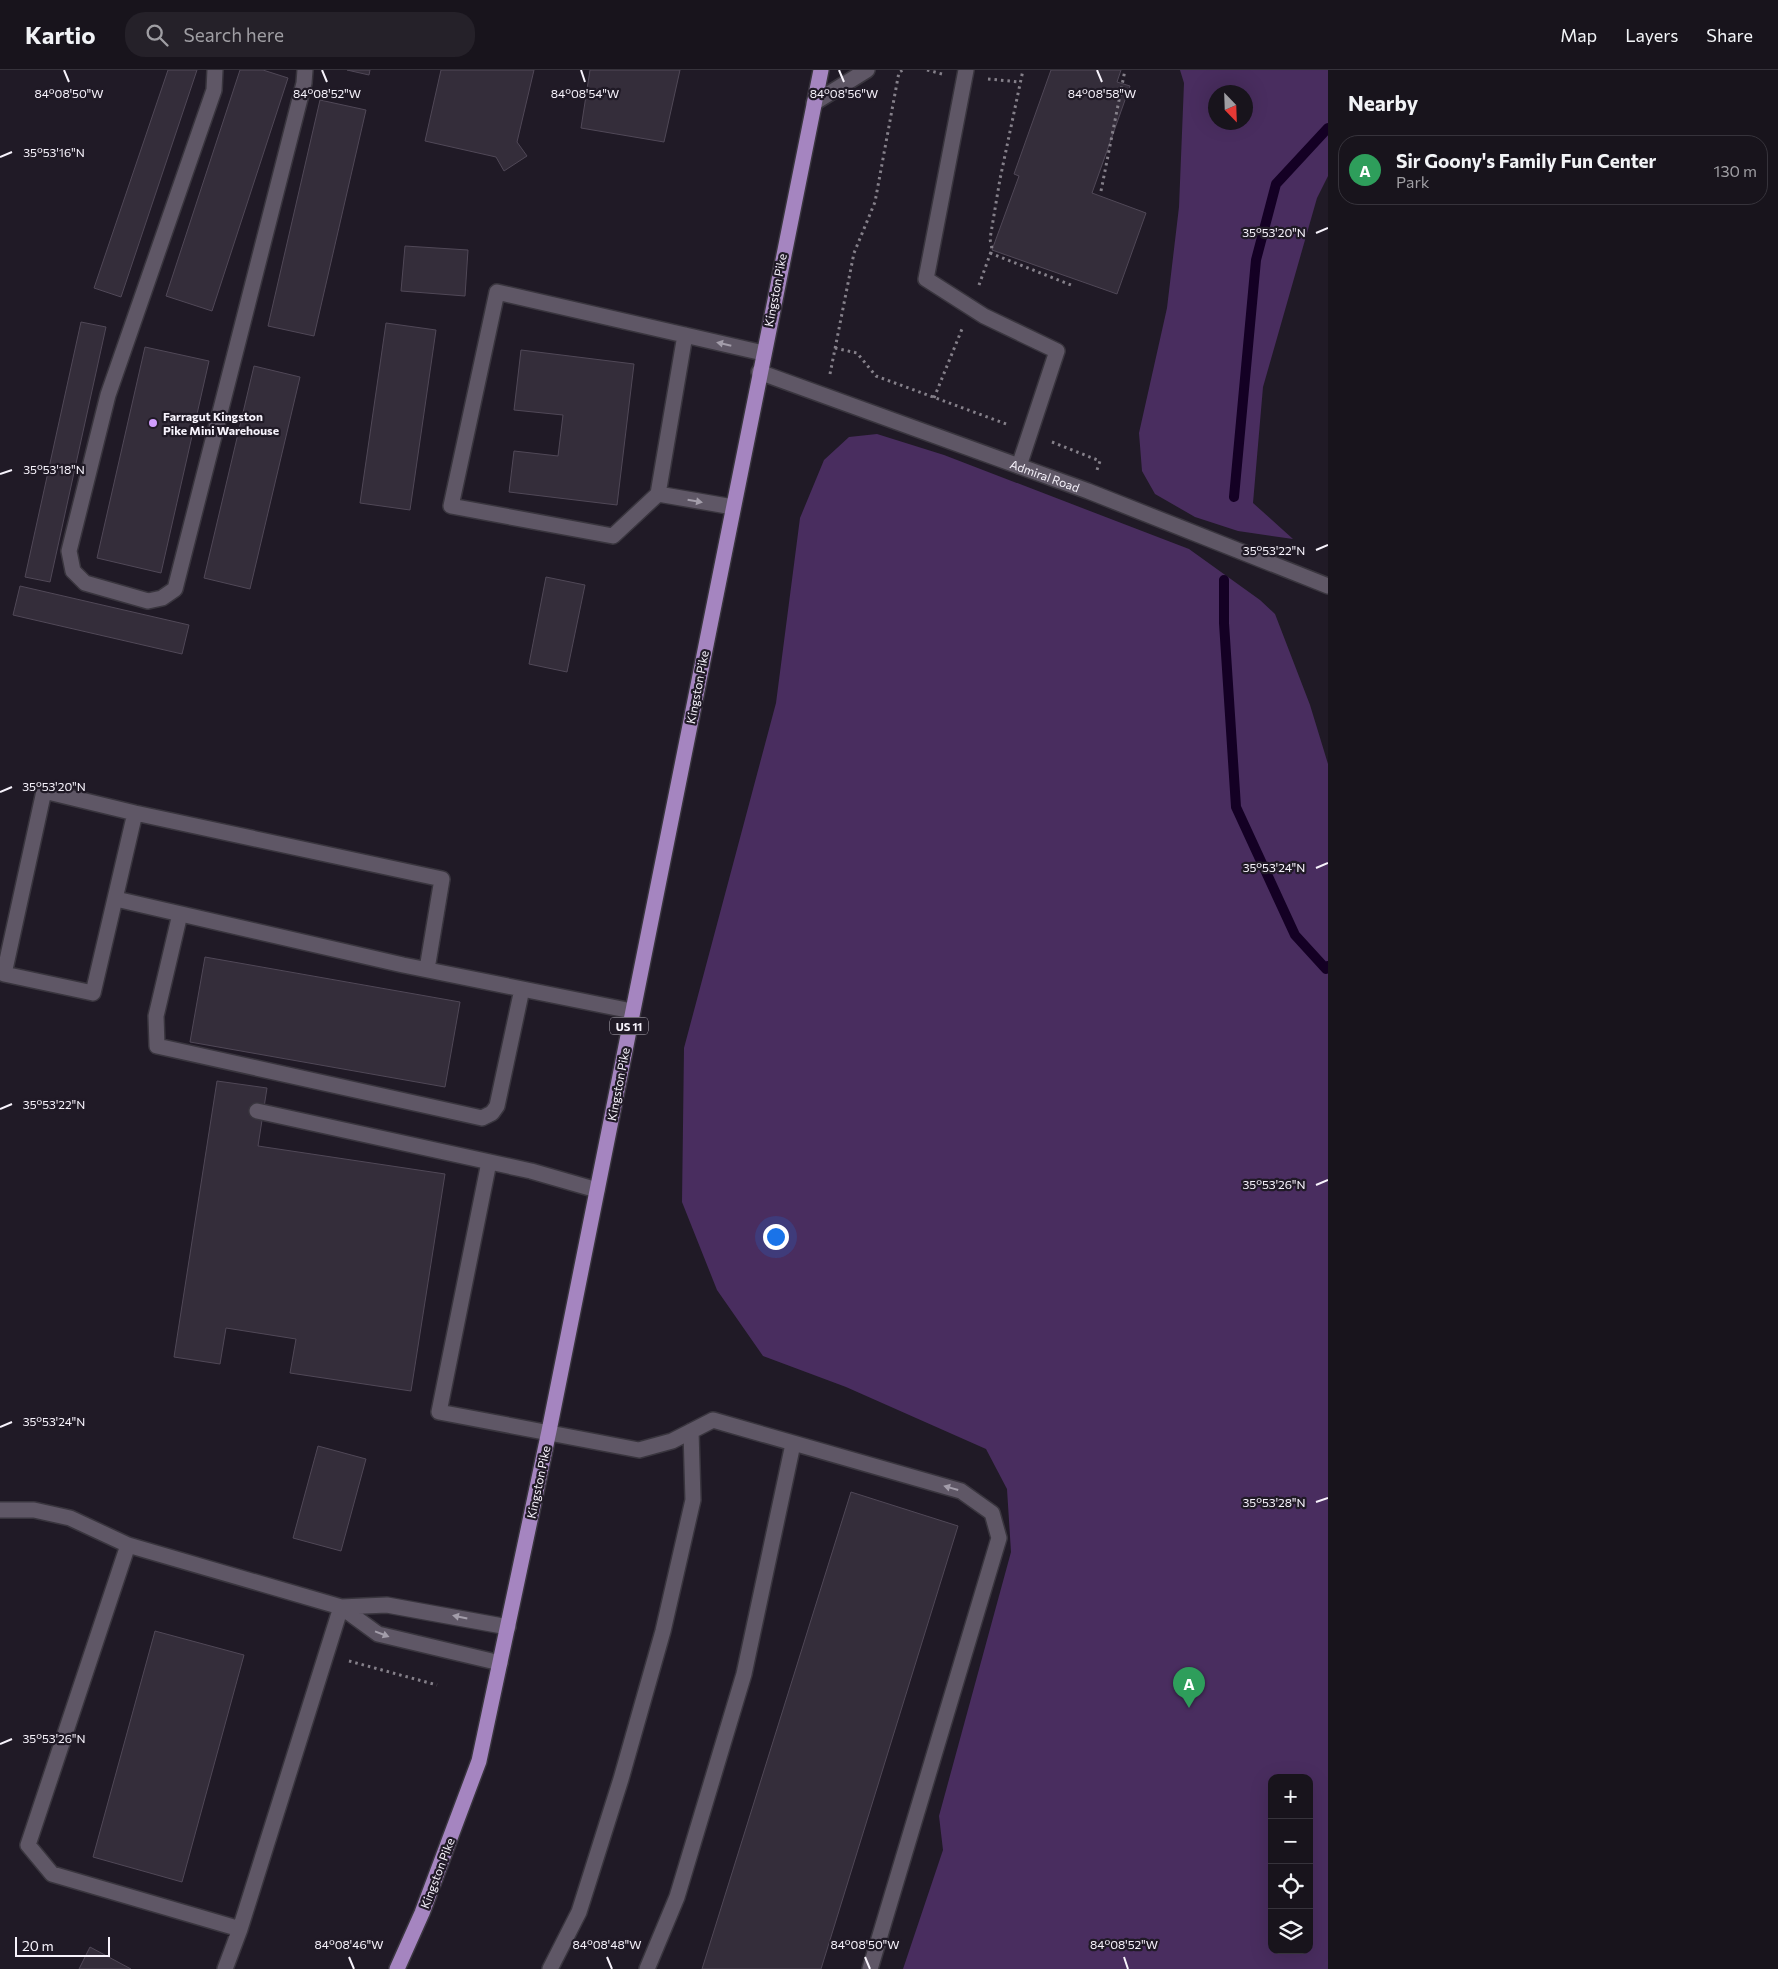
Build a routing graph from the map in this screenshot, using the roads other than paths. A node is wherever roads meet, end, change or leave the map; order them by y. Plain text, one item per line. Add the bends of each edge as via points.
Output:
1 (214, 70) edge
2 (305, 70) edge
3 (821, 70) edge
4 (867, 70) edge
5 (966, 70) edge
6 (814, 103) junction
7 (685, 335) junction
8 (763, 352) junction
9 (760, 372) junction
10 (1019, 466) junction
11 (658, 494) junction
12 (732, 507) junction
13 (1328, 586) edge
14 (135, 813) junction
15 (116, 899) junction
16 (180, 914) junction
17 (427, 969) junction
18 (522, 989) junction
19 (632, 1011) junction
20 (257, 1111) dead end
21 (490, 1162) junction
22 (597, 1190) junction
23 (549, 1431) junction
24 (691, 1431) junction
25 (793, 1444) junction
26 (0, 1510) edge
27 (128, 1545) junction
28 (341, 1607) junction
29 (508, 1627) junction
30 (500, 1663) junction
31 (240, 1929) junction
32 (225, 1969) edge
33 (397, 1969) edge
34 (550, 1969) edge
35 (647, 1969) edge
36 (870, 1969) edge

1 - 2 street via 214,90 108,395 69,551 74,571 84,583 148,600 162,598 175,589
3 - 6 main road, Kingston Pike / US 11
4 - 6 street
5 - 10 street via 926,279 971,308 1057,351
6 - 8 main road, Kingston Pike / US 11
8 -> 7 street
7 - 11 street
7 - 11 street via 497,292 451,506 613,536
8 - 9 main road, Kingston Pike / US 11
9 - 10 street, Admiral Road
9 - 12 main road, Kingston Pike / US 11
10 - 13 street, Admiral Road
11 -> 12 street
12 - 19 main road, Kingston Pike / US 11
14 - 15 street
14 - 15 street via 44,791 4,974 93,994
14 - 17 street via 442,879
15 - 16 street
16 - 17 street
16 - 18 street via 156,1016 157,1046 482,1118 497,1106
17 - 18 street
18 - 19 street
19 - 22 main road, Kingston Pike / US 11
20 - 21 street
21 - 22 street
21 - 23 street via 439,1412
22 - 23 main road, Kingston Pike / US 11
23 - 24 street via 640,1450 672,1441
23 - 29 main road, Kingston Pike / US 11
24 - 25 street via 713,1420
24 - 34 street via 693,1500 663,1631 579,1912
25 - 35 street via 744,1674 676,1897
36 -> 25 street via 998,1538 992,1512 961,1491
26 - 27 street via 34,1510 70,1518
27 - 28 street
27 - 31 street via 28,1845 52,1874
29 -> 28 street via 387,1604
28 -> 30 street via 378,1634
28 - 31 street
29 - 30 main road, Kingston Pike / US 11
30 - 33 main road, Kingston Pike / US 11 via 479,1761 422,1913
31 - 32 street

